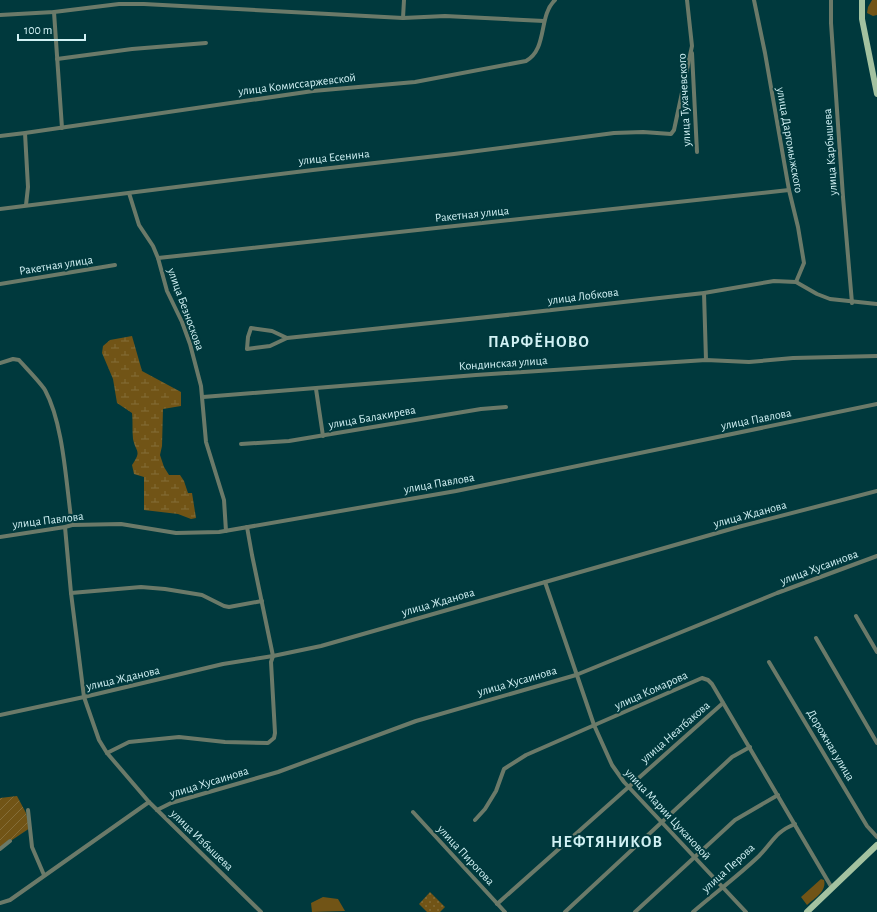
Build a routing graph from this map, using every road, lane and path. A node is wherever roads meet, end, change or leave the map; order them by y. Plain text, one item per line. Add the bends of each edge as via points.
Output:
1 (404, 0) edge
2 (555, 0) edge
3 (687, 0) edge
4 (754, 0) edge
5 (832, 0) edge
6 (862, 0) edge
7 (118, 2) edge
8 (54, 12) junction
9 (0, 15) edge
10 (403, 18) junction
11 (544, 21) junction
12 (206, 43) dead end
13 (692, 46) junction
14 (57, 59) junction
15 (877, 94) edge
16 (62, 128) junction
17 (25, 133) junction
18 (671, 134) joint
19 (0, 136) edge
20 (697, 152) dead end
21 (789, 190) junction
22 (129, 193) junction
23 (26, 205) junction
24 (0, 209) edge
25 (158, 258) junction
26 (115, 265) dead end
27 (796, 282) junction
28 (0, 284) edge
29 (704, 293) junction
30 (852, 303) junction
31 (877, 304) edge
32 (287, 338) junction
33 (877, 356) edge
34 (706, 360) junction
35 (0, 363) edge
36 (316, 389) junction
37 (203, 397) junction
38 (877, 404) edge
39 (506, 407) dead end
40 (323, 436) junction
41 (241, 444) dead end
42 (877, 491) edge
43 (72, 525) junction
44 (65, 527) junction
45 (247, 527) junction
46 (226, 530) junction
47 (0, 537) edge
48 (877, 556) edge
49 (545, 582) junction
50 (71, 593) junction
51 (262, 601) junction
52 (856, 616) dead end
53 (816, 638) dead end
54 (877, 652) edge
55 (273, 656) junction
56 (770, 662) dead end
57 (576, 675) junction
58 (84, 697) junction
59 (723, 703) junction
60 (0, 715) edge
61 (594, 725) junction
62 (877, 744) edge
63 (750, 747) junction
64 (107, 754) junction
65 (628, 786) junction
66 (778, 795) junction
67 (149, 802) junction
68 (28, 810) dead end
69 (157, 810) junction
70 (413, 812) dead end
71 (475, 820) dead end
72 (661, 822) junction
73 (795, 824) junction
74 (877, 837) edge
75 (10, 841) dead end
76 (877, 846) edge
77 (0, 849) edge
78 (695, 857) junction
79 (44, 875) junction
80 (722, 887) junction
81 (832, 888) junction
82 (0, 903) edge
83 (497, 904) junction
84 (261, 912) edge
85 (505, 912) edge
86 (565, 912) edge
87 (635, 912) edge
88 (693, 912) edge
89 (746, 912) edge
90 (807, 912) edge

1 - 10 street
2 - 11 street, улица Комиссаржевской via 550,4
3 - 13 street, улица Тухачевского
4 - 21 street, улица Даргомыжского
5 - 30 street, улица Карбышева via 831,23
6 - 15 main road via 862,19
7 - 8 street
7 - 10 street
8 - 9 street
8 - 14 street
10 - 11 street via 445,16
11 - 16 street, улица Комиссаржевской via 538,49 526,61 415,82 313,90
12 - 14 street
13 - 18 street, улица Тухачевского
13 - 20 street, улица Тухачевского
14 - 16 street
16 - 17 street, улица Комиссаржевской
17 - 19 street, улица Комиссаржевской
17 - 23 street via 28,187
18 - 22 street, улица Есенина via 614,133
21 - 25 street, Ракетная улица
21 - 27 street, улица Даргомыжского via 804,263
22 - 23 street, улица Есенина
22 - 25 street, улица Безноскова via 139,225
23 - 24 street, улица Есенина
25 - 37 street, улица Безноскова via 167,291 190,344
26 - 28 street, Ракетная улица
27 - 29 street, улица Лобкова via 774,281
27 - 30 street, улица Лобкова via 830,299
29 - 32 street, улица Лобкова
29 - 34 street
30 - 31 street, улица Лобкова
32 - 32 street, улица Лобкова via 251,328 247,349 270,346
33 - 34 street, Кондинская улица via 749,362
34 - 36 street, Кондинская улица via 476,375
35 - 43 street via 19,360 44,389 54,413
36 - 37 street, Кондинская улица
36 - 40 street
37 - 46 street, улица Безноскова via 206,442 224,500
38 - 45 street, улица Павлова via 456,491
39 - 40 street, улица Балакирева
40 - 41 street, улица Балакирева
42 - 49 street, улица Жданова via 738,527
43 - 44 street, улица Павлова
43 - 46 street, улица Павлова via 121,524 176,533
44 - 47 street, улица Павлова
44 - 50 street, улица Избышева
45 - 46 street, улица Павлова
45 - 51 street
48 - 57 street, улица Хусаинова via 777,593
49 - 55 street, улица Жданова via 321,646
49 - 57 street, улица Марии Цукановой
50 - 51 street via 141,587 202,595 229,607
50 - 58 street, улица Избышева
51 - 55 street
52 - 54 street
53 - 62 street
55 - 58 street, улица Жданова via 223,664
55 - 64 street via 271,662 275,733 274,738 268,743 179,737 129,742
56 - 74 street, Дорожная улица via 867,826
57 - 61 street, улица Марии Цукановой
57 - 69 street, улица Хусаинова via 416,721 278,772 177,801
58 - 60 street, улица Жданова
58 - 64 street, улица Избышева
59 - 61 street, улица Комарова via 712,684 702,678
59 - 63 street, улица Комарова
59 - 65 street, улица Неатбакова
61 - 65 street, улица Марии Цукановой via 612,766
61 - 71 street, улица Комарова via 526,754 504,769 486,809
63 - 66 street, улица Комарова
63 - 72 street via 732,757
64 - 67 street, улица Избышева
65 - 72 street, улица Марии Цукановой
65 - 83 street, улица Неатбакова
66 - 73 street, улица Комарова
66 - 78 street via 735,820
67 - 69 street, улица Избышева
67 - 79 street
68 - 79 street via 32,846
69 - 84 street, улица Избышева
70 - 83 street, улица Пирогова
72 - 78 street, улица Марии Цукановой
72 - 86 street
73 - 80 street, улица Перова via 784,828 760,855
73 - 81 street, улица Комарова
75 - 77 street
76 - 81 main road
78 - 80 street, улица Марии Цукановой
78 - 87 street
79 - 82 street via 10,900
80 - 88 street, улица Перова
80 - 89 street, улица Марии Цукановой
81 - 90 main road
83 - 85 street, улица Пирогова

